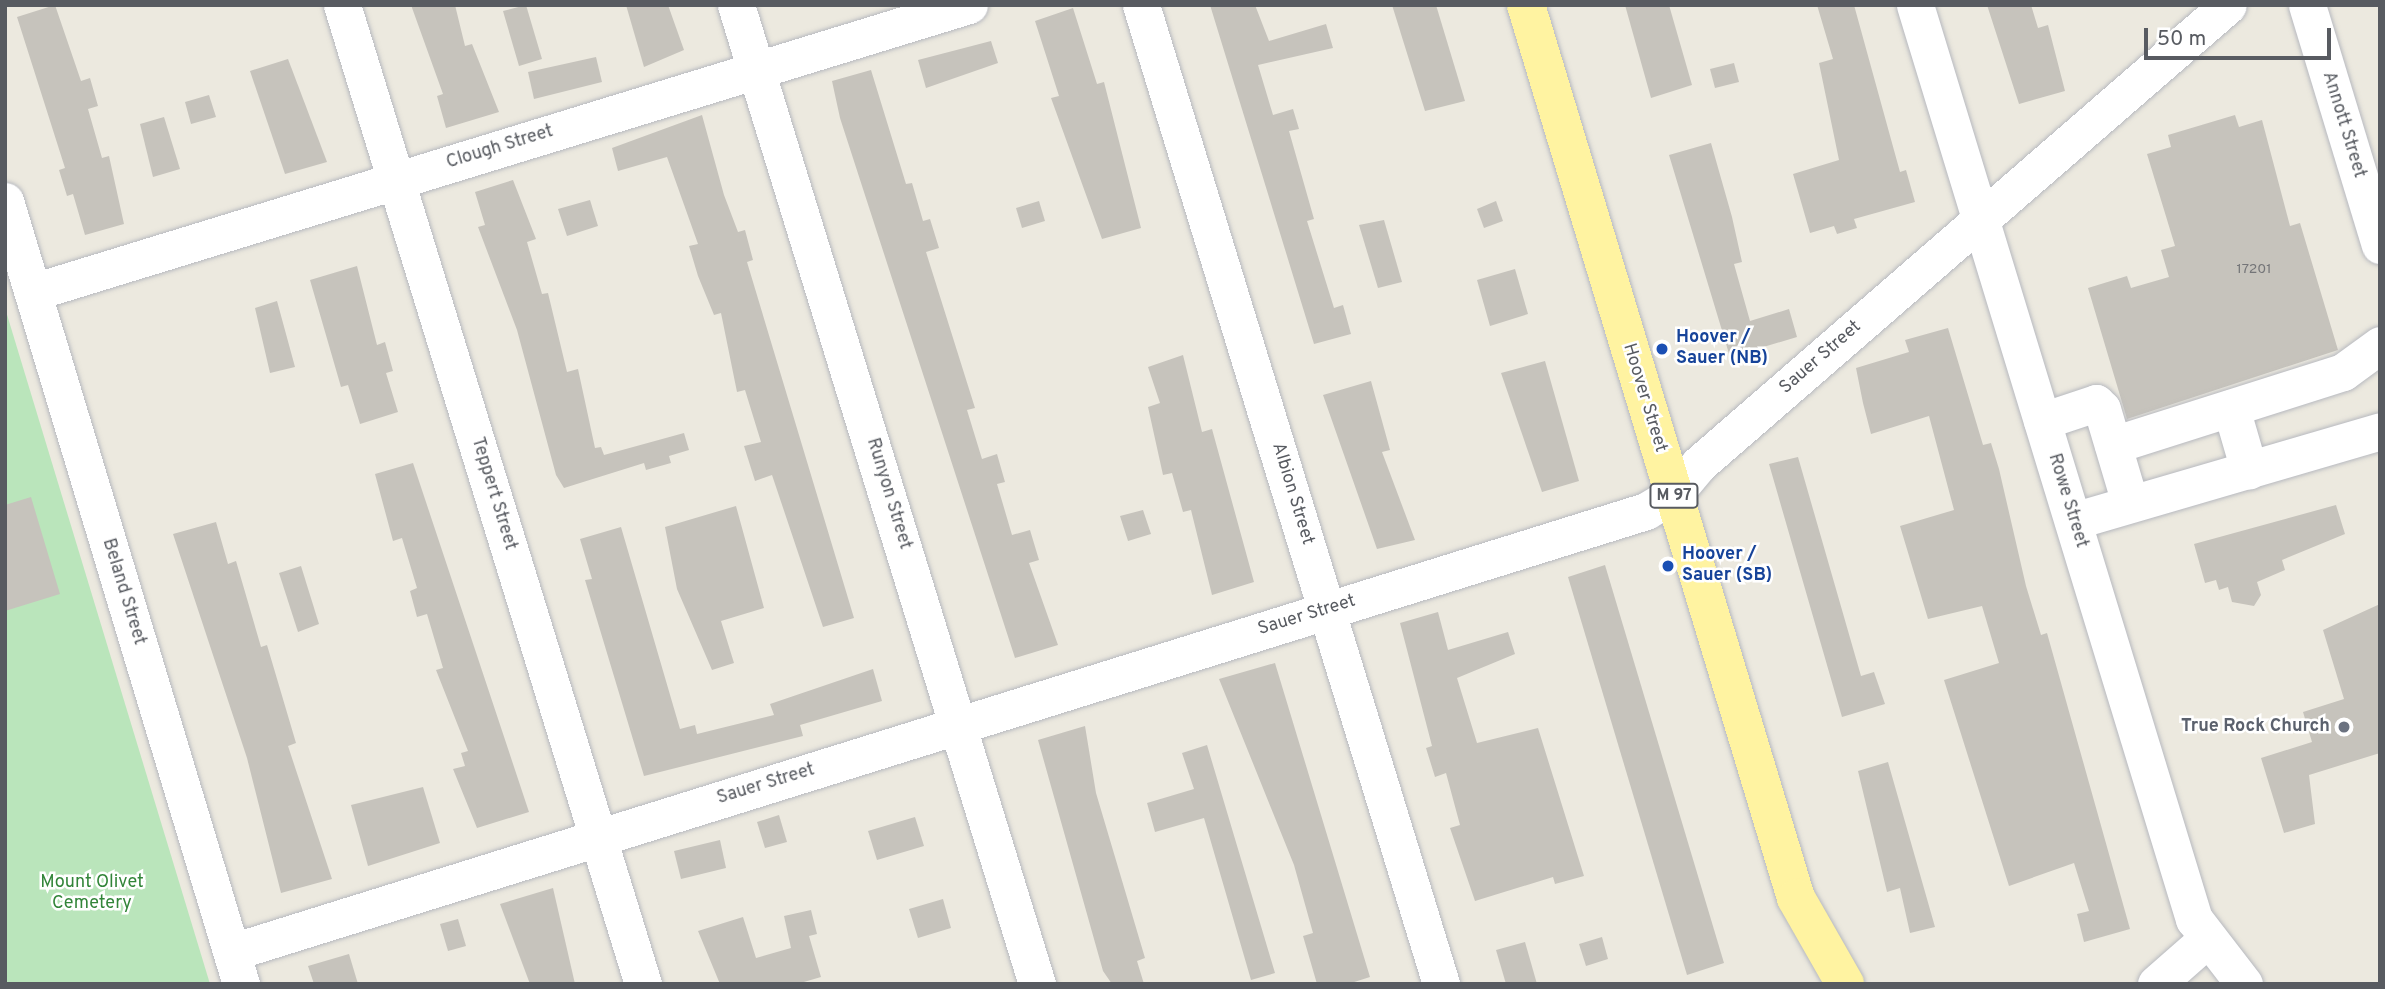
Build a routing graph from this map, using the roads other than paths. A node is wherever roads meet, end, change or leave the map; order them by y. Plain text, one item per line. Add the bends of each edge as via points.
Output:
1 (342, 5) edge
2 (736, 5) edge
3 (968, 5) edge
4 (1141, 5) edge
5 (1526, 5) edge
6 (1915, 5) edge
7 (2228, 5) edge
8 (2307, 5) edge
9 (756, 69) junction
10 (397, 180) junction
11 (5, 201) edge
12 (1980, 220) junction
13 (2380, 245) edge
14 (33, 292) junction
15 (2380, 345) edge
16 (2231, 408) junction
17 (2042, 421) junction
18 (2380, 431) edge
19 (2113, 445) junction
20 (2249, 470) junction
21 (1673, 495) junction
22 (2130, 503) junction
23 (2073, 521) junction
24 (1328, 609) junction
25 (959, 725) junction
26 (599, 838) junction
27 (2207, 940) junction
28 (237, 968) edge
29 (1842, 982) edge
30 (643, 984) edge
31 (1037, 984) edge
32 (1441, 984) edge
33 (2156, 984) edge
34 (2244, 984) edge

1 - 10 street, Teppert Street
2 - 9 street, Runyon Street
3 - 9 street, Clough Street
4 - 24 street, Albion Street
5 - 21 main road, Hoover Street / M 97
6 - 12 street, Rowe Street
7 - 12 street, Sauer Street
8 - 13 street, Annott Street
9 - 10 street, Clough Street
9 - 25 street, Runyon Street
10 - 14 street, Clough Street
10 - 26 street, Teppert Street
11 - 14 street, Beland Street
12 - 17 street, Rowe Street
12 - 21 street, Sauer Street via 1699,464
14 - 28 street, Beland Street
15 - 16 street via 2343,372
16 - 19 street
16 - 20 street
17 - 19 street via 2096,403
17 - 23 street, Rowe Street
18 - 20 street
19 - 22 street
20 - 22 street
21 - 24 street, Sauer Street via 1646,511
21 - 29 main road, Hoover Street / M 97 via 1796,898
22 - 23 street
23 - 27 street, Rowe Street via 2194,919
24 - 25 street, Sauer Street
24 - 32 street, Albion Street
25 - 26 street, Sauer Street
25 - 31 street, Runyon Street
26 - 28 street, Sauer Street
26 - 30 street, Teppert Street
27 - 33 street
27 - 34 street, Rowe Street

